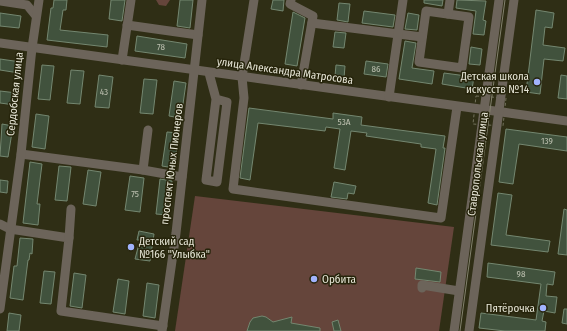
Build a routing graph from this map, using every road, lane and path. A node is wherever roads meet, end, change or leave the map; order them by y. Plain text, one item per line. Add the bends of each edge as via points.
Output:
1 (39, 0) edge
2 (130, 0) edge
3 (202, 0) edge
4 (254, 0) edge
5 (291, 0) edge
6 (403, 0) edge
7 (450, 0) edge
8 (499, 0) edge
9 (514, 0) edge
10 (1, 1) edge
11 (448, 14) junction
12 (36, 16) junction
13 (312, 23) junction
14 (127, 25) junction
15 (398, 34) junction
16 (198, 35) junction
17 (422, 37) junction
18 (0, 43) edge
19 (32, 48) junction
20 (122, 60) junction
21 (194, 70) junction
22 (209, 73) junction
23 (242, 77) junction
24 (302, 85) junction
25 (389, 97) junction
26 (216, 99) junction
27 (457, 107) junction
28 (484, 110) junction
29 (497, 112) junction
30 (567, 121) edge
31 (148, 130) dead end
32 (21, 154) junction
33 (143, 170) junction
34 (182, 177) junction
35 (72, 209) dead end
36 (0, 224) edge
37 (10, 229) junction
38 (69, 238) junction
39 (3, 263) edge
40 (422, 288) dead end
41 (459, 291) junction
42 (0, 309) edge
43 (162, 328) edge
44 (454, 331) edge
45 (469, 331) edge

1 - 12 street, Сердобская улица
2 - 14 street
3 - 16 street, проспект Юных Пионеров
4 - 23 street
5 - 13 street via 290,4 313,16
6 - 15 street
7 - 11 street
8 - 28 street, Ставропольская улица
9 - 29 street, Ставропольская улица
10 - 12 street via 27,5
11 - 17 street via 426,11
11 - 17 street via 469,17 462,68 419,62
12 - 19 street, Сердобская улица
13 - 15 street
13 - 24 street
14 - 16 street
14 - 20 street
15 - 17 street
15 - 25 street
16 - 21 street, проспект Юных Пионеров
18 - 19 street, улица Александра Матросова
19 - 20 street, улица Александра Матросова
19 - 32 street, Сердобская улица
20 - 21 street, улица Александра Матросова
21 - 22 street, улица Александра Матросова
21 - 34 street, проспект Юных Пионеров
22 - 23 street, улица Александра Матросова
22 - 26 street
23 - 24 street, улица Александра Матросова
23 - 27 street via 244,98 232,190 441,218
24 - 25 street, улица Александра Матросова
25 - 27 street, улица Александра Матросова
26 - 26 street via 206,180 217,182 228,102
27 - 28 street, улица Александра Матросова
28 - 29 street, улица Александра Матросова
28 - 41 street, Ставропольская улица
29 - 30 street, улица Александра Матросова
29 - 45 street, Ставропольская улица
31 - 33 street
32 - 33 street
32 - 37 street, Сердобская улица
33 - 34 street
34 - 43 street, проспект Юных Пионеров
35 - 38 street
36 - 37 street
37 - 38 street
37 - 39 street, Сердобская улица
38 - 43 street via 61,311
39 - 42 street, Сердобская улица
40 - 41 street via 422,285
41 - 44 street, Ставропольская улица

